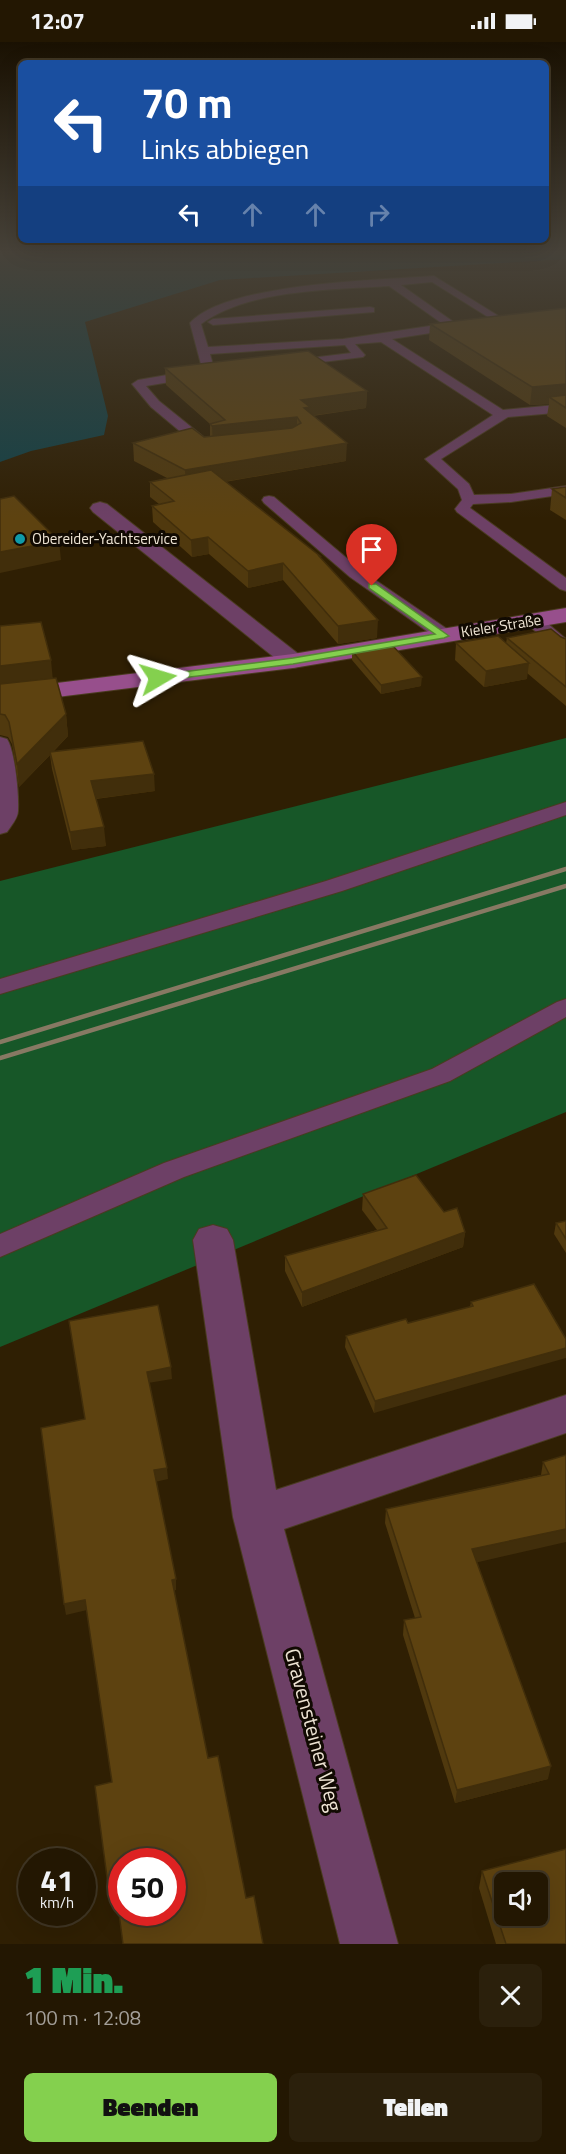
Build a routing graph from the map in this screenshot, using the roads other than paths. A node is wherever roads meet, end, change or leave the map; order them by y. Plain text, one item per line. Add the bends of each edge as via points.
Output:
1 (204, 342) edge
2 (336, 342) edge
3 (348, 342) edge
4 (389, 342) edge
5 (203, 351) junction
6 (278, 364) edge
7 (566, 408) edge
8 (502, 415) junction
9 (221, 448) edge
10 (566, 490) edge
11 (269, 500) dead end
12 (469, 500) junction
13 (100, 508) dead end
14 (566, 586) edge
15 (566, 615) edge
16 (534, 621) junction
17 (444, 636) junction
18 (566, 648) edge
19 (293, 661) junction
20 (0, 697) edge
21 (0, 742) edge
22 (566, 808) edge
23 (0, 828) edge
24 (0, 987) edge
25 (566, 1007) edge
26 (213, 1240) dead end
27 (0, 1246) edge
28 (566, 1414) edge
29 (257, 1517) junction
30 (369, 1944) edge

1 - 5 lane
2 - 5 lane
3 - 6 lane via 359,355
4 - 8 lane
5 - 9 lane via 215,372 138,384 154,404 209,450
7 - 8 lane
8 - 12 lane via 432,459 464,487
10 - 12 lane
11 - 17 lane via 356,574
12 - 14 lane via 462,509
13 - 19 street
15 - 16 main road, Kieler Straße
16 - 17 main road, Kieler Straße
16 - 18 lane
17 - 19 main road, Kieler Straße
19 - 20 main road, Kieler Straße
21 - 23 lane via 8,813
22 - 24 lane via 334,886
25 - 27 lane via 441,1075 174,1170
26 - 29 street, Gravensteiner Weg
28 - 29 street
29 - 30 street, Gravensteiner Weg

